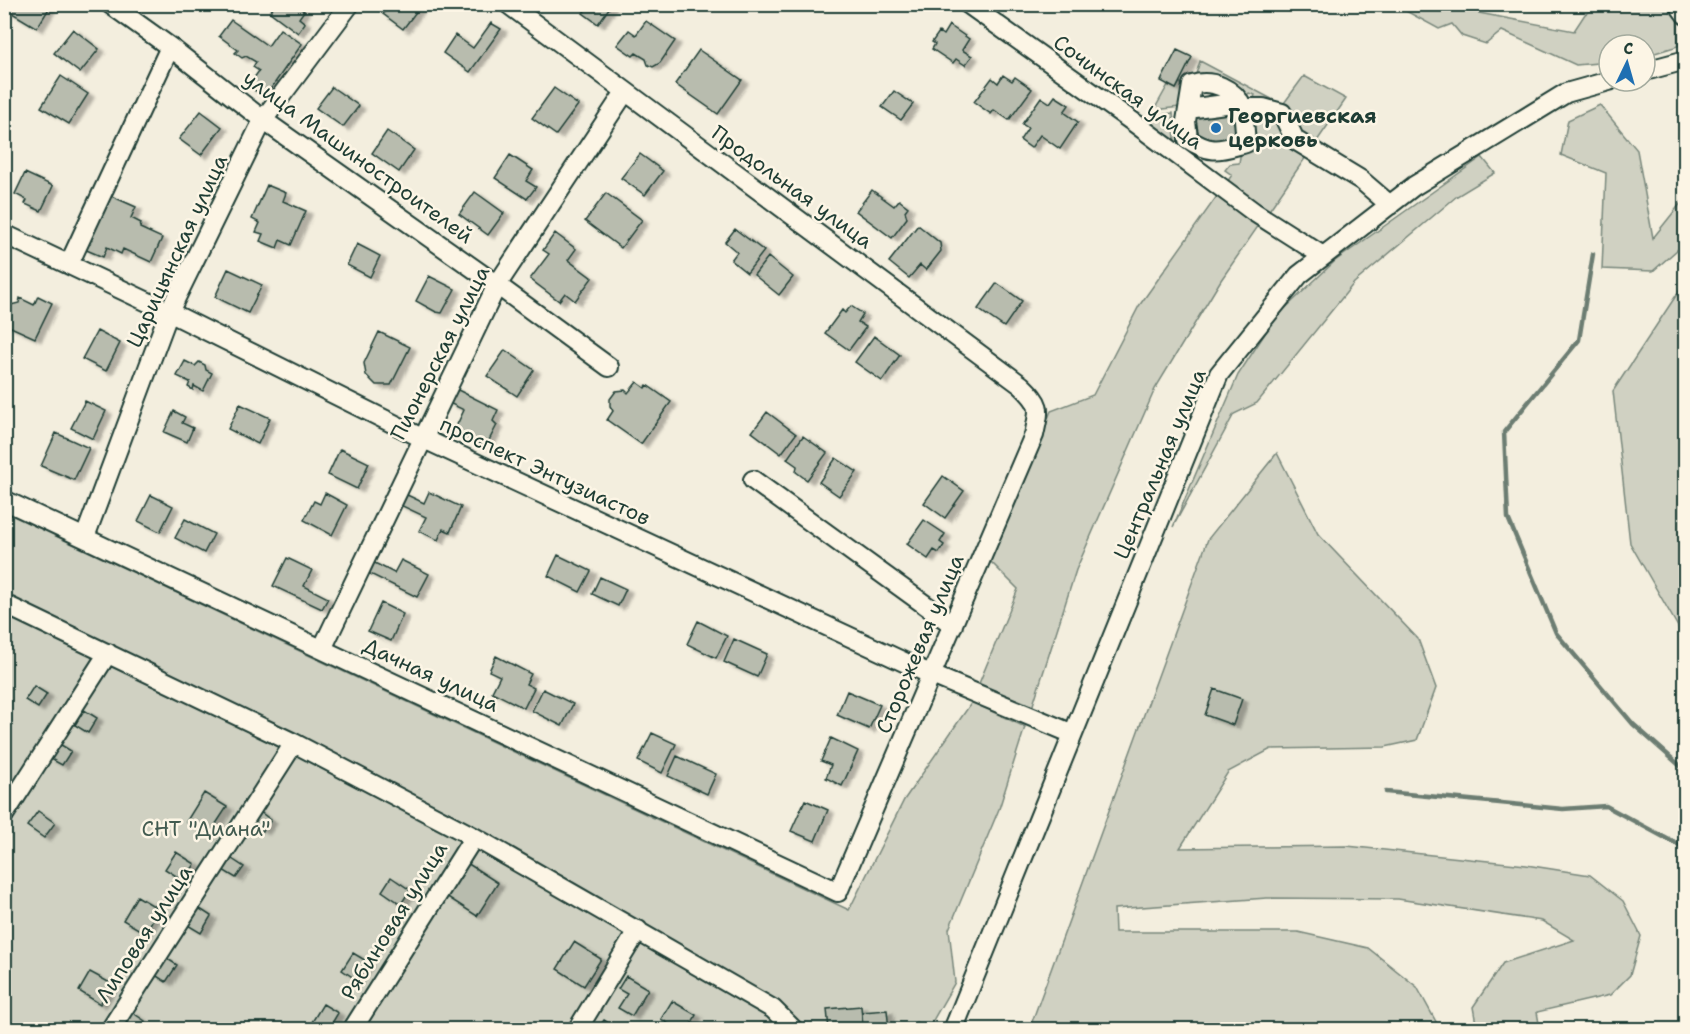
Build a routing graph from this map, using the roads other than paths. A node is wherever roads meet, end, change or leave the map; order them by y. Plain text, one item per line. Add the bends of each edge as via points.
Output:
1 (110, 4) edge
2 (350, 4) edge
3 (508, 4) edge
4 (968, 4) edge
5 (1678, 4) edge
6 (1686, 15) edge
7 (170, 47) junction
8 (1686, 60) edge
9 (1657, 68) edge
10 (1597, 84) edge
11 (625, 92) junction
12 (1242, 105) junction
13 (1188, 109) junction
14 (263, 120) junction
15 (1390, 205) junction
16 (4, 234) edge
17 (1323, 256) junction
18 (69, 264) junction
19 (497, 285) junction
20 (169, 312) junction
21 (609, 367) dead end
22 (1039, 413) joint
23 (422, 438) junction
24 (753, 480) dead end
25 (4, 500) edge
26 (85, 537) junction
27 (4, 604) edge
28 (952, 625) junction
29 (322, 649) junction
30 (108, 653) junction
31 (932, 675) junction
32 (1073, 734) junction
33 (294, 742) junction
34 (4, 815) edge
35 (474, 837) junction
36 (838, 892) joint
37 (638, 930) junction
38 (110, 1029) edge
39 (352, 1029) edge
40 (577, 1029) edge
41 (794, 1029) edge
42 (953, 1029) edge

1 - 7 street, улица Машиностроителей
2 - 14 street, Царицынская улица
3 - 11 street, Продольная улица
4 - 17 street, Сочинская улица via 1254,212
5 - 6 street
7 - 14 street, улица Машиностроителей
7 - 18 street
8 - 9 street
10 - 15 street, Центральная улица via 1566,93 1414,186
11 - 19 street, Пионерская улица
11 - 22 street, Продольная улица via 1021,385 1036,400
12 - 13 street
12 - 13 street via 1238,96 1204,81 1192,85
12 - 13 street via 1246,143 1218,151 1202,148 1188,138
12 - 15 street via 1282,113 1295,140 1361,180
14 - 19 street, улица Машиностроителей
14 - 20 street, Царицынская улица
15 - 17 street, Центральная улица
16 - 18 street, проспект Энтузиастов
17 - 32 street, Центральная улица via 1299,274 1219,374
18 - 20 street, проспект Энтузиастов
19 - 21 street, улица Машиностроителей
19 - 23 street, Пионерская улица
20 - 23 street, проспект Энтузиастов
20 - 26 street, Царицынская улица
22 - 28 street, Сторожевая улица via 1034,435
23 - 29 street, Пионерская улица
23 - 31 street, проспект Энтузиастов
24 - 28 street
25 - 26 street, Дачная улица
26 - 29 street, Дачная улица
27 - 30 street
28 - 31 street, Сторожевая улица
29 - 36 street, Дачная улица
30 - 33 street
30 - 34 street
31 - 32 street, проспект Энтузиастов
31 - 36 street, Сторожевая улица
32 - 42 street, Центральная улица
33 - 35 street
33 - 38 street, Липовая улица
35 - 37 street
35 - 39 street, Рябиновая улица
37 - 40 street
37 - 41 street via 773,1009

